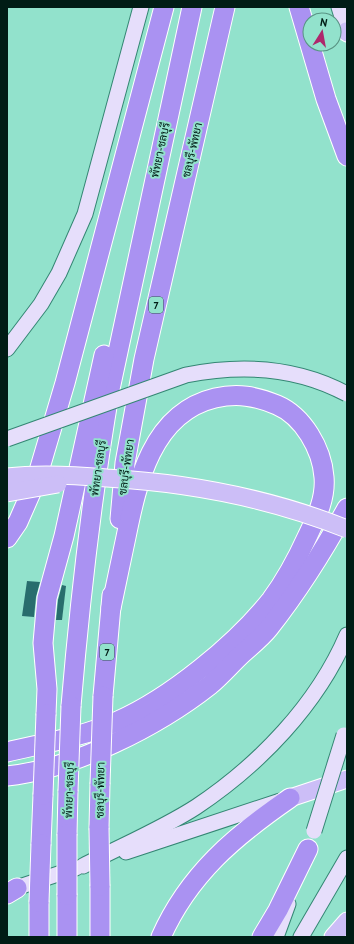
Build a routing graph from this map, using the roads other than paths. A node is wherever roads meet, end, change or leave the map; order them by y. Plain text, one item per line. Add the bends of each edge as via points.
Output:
1 (141, 7) edge
2 (164, 7) edge
3 (192, 7) edge
4 (225, 7) edge
5 (299, 7) edge
6 (339, 7) edge
7 (347, 32) edge
8 (347, 156) edge
9 (156, 171) junction
10 (7, 349) edge
11 (347, 394) edge
12 (7, 439) edge
13 (7, 477) edge
14 (156, 481) junction
15 (7, 493) edge
16 (347, 508) edge
17 (347, 529) edge
18 (7, 538) edge
19 (111, 608) junction
20 (347, 635) edge
21 (346, 730) edge
22 (7, 752) edge
23 (7, 776) edge
24 (347, 779) edge
25 (290, 798) junction
26 (311, 840) junction
27 (347, 858) edge
28 (83, 866) junction
29 (10, 891) edge
30 (347, 921) edge
31 (39, 937) edge
32 (67, 937) edge
33 (100, 937) edge
34 (161, 937) edge
35 (262, 937) edge
36 (276, 937) edge
37 (301, 937) edge
38 (333, 937) edge

1 - 10 main road via 86,214 59,273
2 - 18 highway via 65,384 36,481 18,522
3 - 9 highway, พัทยา-ชลบุรี
4 - 19 highway, ชลบุรี-พัทยา / 7 via 144,359 125,463
5 - 8 highway via 326,99
6 - 7 main road
9 - 31 highway, bridge via 109,335 64,536 50,584 42,643 47,689
9 - 32 highway, พัทยา-ชลบุรี, bridge via 110,389 81,590 71,706
11 - 12 main road, bridge via 306,377 277,371 247,368 214,369 186,376
13 - 14 main road, bridge via 59,474
14 - 15 main road, bridge via 60,484
14 - 17 main road, bridge via 244,495
16 - 23 highway via 317,561 268,629 210,684 165,716 116,742 79,758
19 - 22 highway via 134,500 145,463 160,437 178,416 202,401 229,395 250,396 282,408 303,426 318,449 324,476 322,504 295,562 271,600 241,632 201,668 156,700 119,721 79,736
19 - 33 highway, ชลบุรี-พัทยา / 7, bridge via 103,696 100,784
20 - 28 main road via 342,648 311,698 294,721 253,763 195,807
21 - 26 main road, bridge
24 - 25 main road
25 - 28 main road
25 - 34 highway via 228,844 198,876 171,915
26 - 35 highway via 278,910
26 - 36 main road
27 - 37 main road
28 - 29 main road
30 - 38 main road

